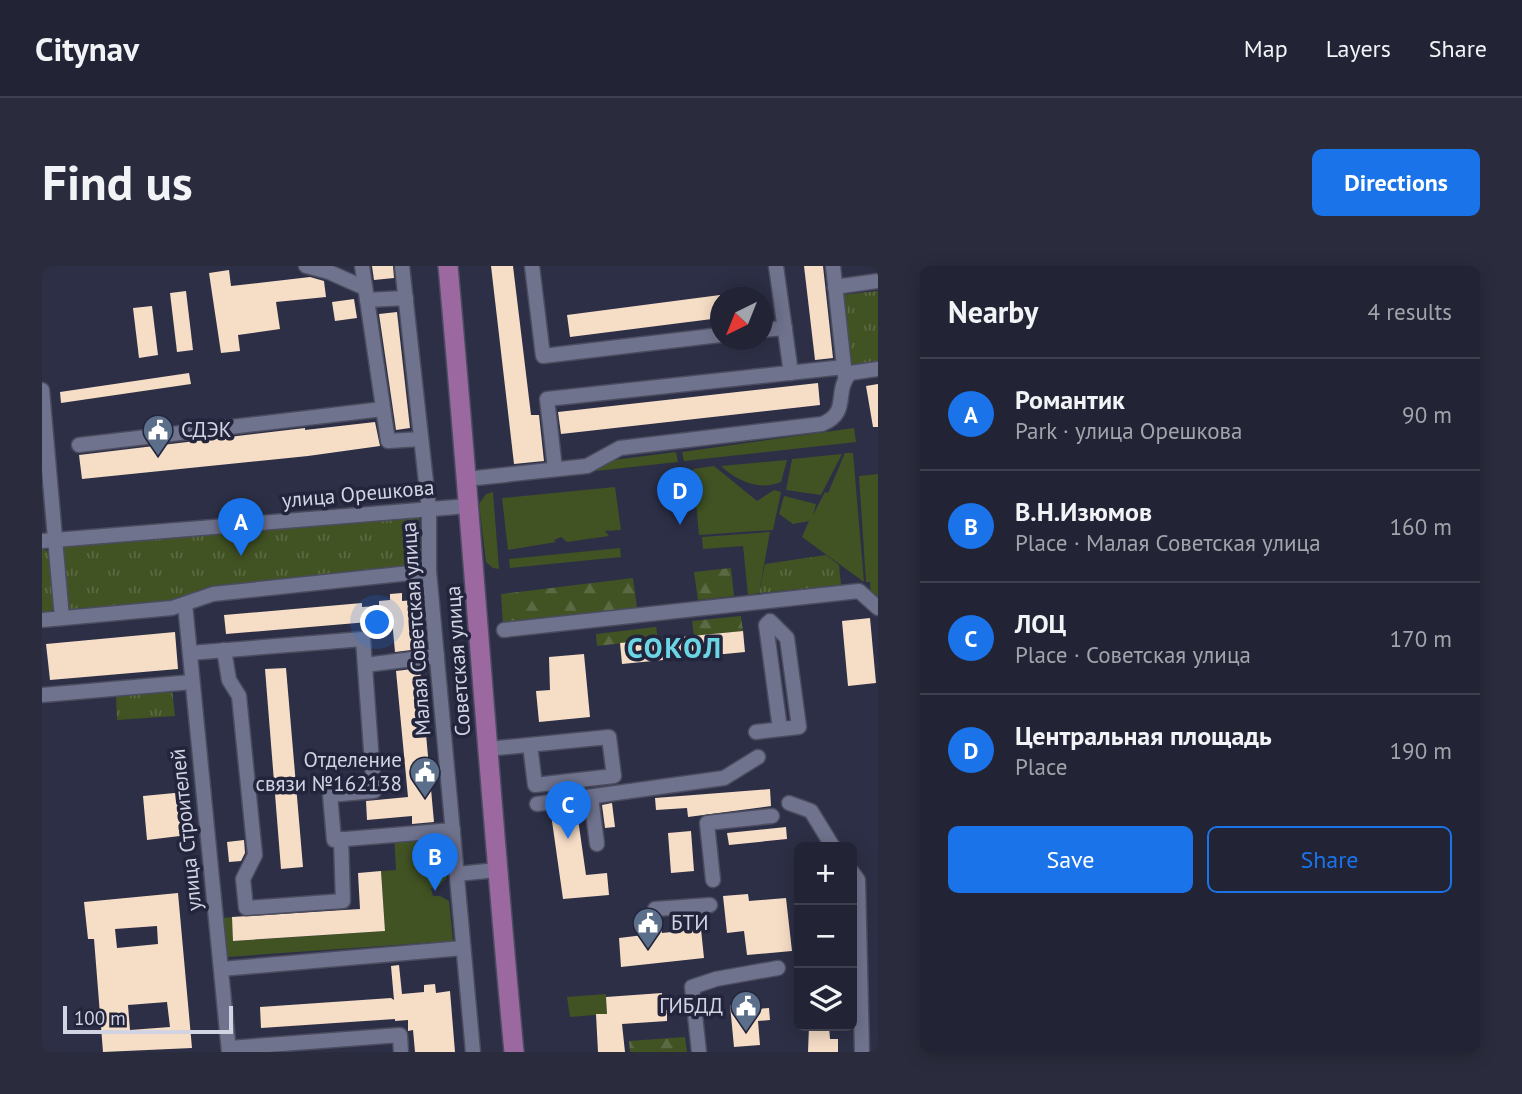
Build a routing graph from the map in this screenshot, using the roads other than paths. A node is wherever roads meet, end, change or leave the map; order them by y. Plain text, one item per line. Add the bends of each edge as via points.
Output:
1 (306, 266) edge
2 (362, 266) edge
3 (402, 266) edge
4 (448, 266) edge
5 (532, 266) edge
6 (776, 266) edge
7 (833, 266) edge
8 (878, 281) edge
9 (835, 287) junction
10 (366, 294) junction
11 (406, 298) junction
12 (785, 328) junction
13 (773, 329) edge
14 (710, 336) edge
15 (878, 369) edge
16 (791, 373) junction
17 (844, 373) junction
18 (42, 390) edge
19 (383, 409) junction
20 (421, 439) junction
21 (45, 446) edge
22 (79, 446) dead end
23 (555, 469) junction
24 (467, 479) junction
25 (468, 506) junction
26 (429, 509) junction
27 (48, 540) edge
28 (429, 571) junction
29 (185, 604) junction
30 (878, 608) edge
31 (62, 618) junction
32 (42, 620) edge
33 (504, 630) dead end
34 (224, 650) junction
35 (190, 653) junction
36 (437, 656) junction
37 (365, 665) junction
38 (192, 682) junction
39 (42, 695) edge
40 (780, 729) junction
41 (756, 732) dead end
42 (530, 745) junction
43 (487, 749) junction
44 (758, 757) dead end
45 (535, 785) junction
46 (789, 803) dead end
47 (537, 804) junction
48 (772, 816) dead end
49 (453, 830) junction
50 (341, 839) junction
51 (830, 842) edge
52 (597, 844) dead end
53 (497, 870) junction
54 (457, 874) junction
55 (857, 879) edge
56 (713, 880) dead end
57 (710, 905) dead end
58 (655, 909) dead end
59 (463, 948) junction
60 (778, 968) dead end
61 (221, 969) junction
62 (263, 1049) edge
63 (229, 1050) edge
64 (401, 1052) edge
65 (473, 1052) edge
66 (514, 1052) edge
67 (699, 1052) edge
68 (862, 1052) edge

1 - 10 street via 329,272
2 - 10 street
3 - 11 street, Малая Советская улица
4 - 24 main road, Советская улица
5 - 14 street via 542,356
6 - 12 street
7 - 9 street
8 - 9 street
9 - 17 street
10 - 11 street
10 - 19 street
11 - 20 street, Малая Советская улица
12 - 13 street
12 - 16 street
15 - 17 street
16 - 17 street
16 - 23 street via 547,399
17 - 23 street via 838,414 822,424 620,447 587,466
18 - 21 street
19 - 20 street via 388,441
19 - 22 street
20 - 26 street, Малая Советская улица
21 - 27 street
23 - 24 street
24 - 25 main road, Советская улица
25 - 26 street, улица Орешкова
25 - 43 main road, Советская улица
26 - 27 street, улица Орешкова
26 - 28 street, Малая Советская улица
27 - 31 street
28 - 29 street via 213,594
28 - 36 street, Малая Советская улица
29 - 31 street
29 - 35 street, улица Строителей
30 - 33 street via 859,590
31 - 32 street
34 - 35 street
34 - 37 street via 363,639
34 - 50 street via 229,680 239,696 255,855 243,879 246,908 343,901
35 - 38 street, улица Строителей
36 - 37 street
36 - 49 street, Малая Советская улица
37 - 50 street via 374,791 330,795 334,840
38 - 39 street
38 - 61 street, улица Строителей
40 - 40 street via 799,727 787,638 771,621 766,625
40 - 41 street
42 - 43 street
42 - 45 street
42 - 45 street via 609,737 614,776
43 - 53 main road, Советская улица
44 - 47 street via 724,778
45 - 47 street
46 - 51 street via 811,811
47 - 52 street via 534,808 592,805
48 - 56 street via 707,823
49 - 50 street
49 - 54 street, Малая Советская улица
53 - 54 street
53 - 66 main road, Советская улица
54 - 59 street, Малая Советская улица
55 - 68 street
57 - 58 street
59 - 61 street
59 - 65 street, Малая Советская улица
60 - 67 street via 692,987
61 - 63 street, улица Строителей
62 - 63 street
62 - 64 street via 400,1035

